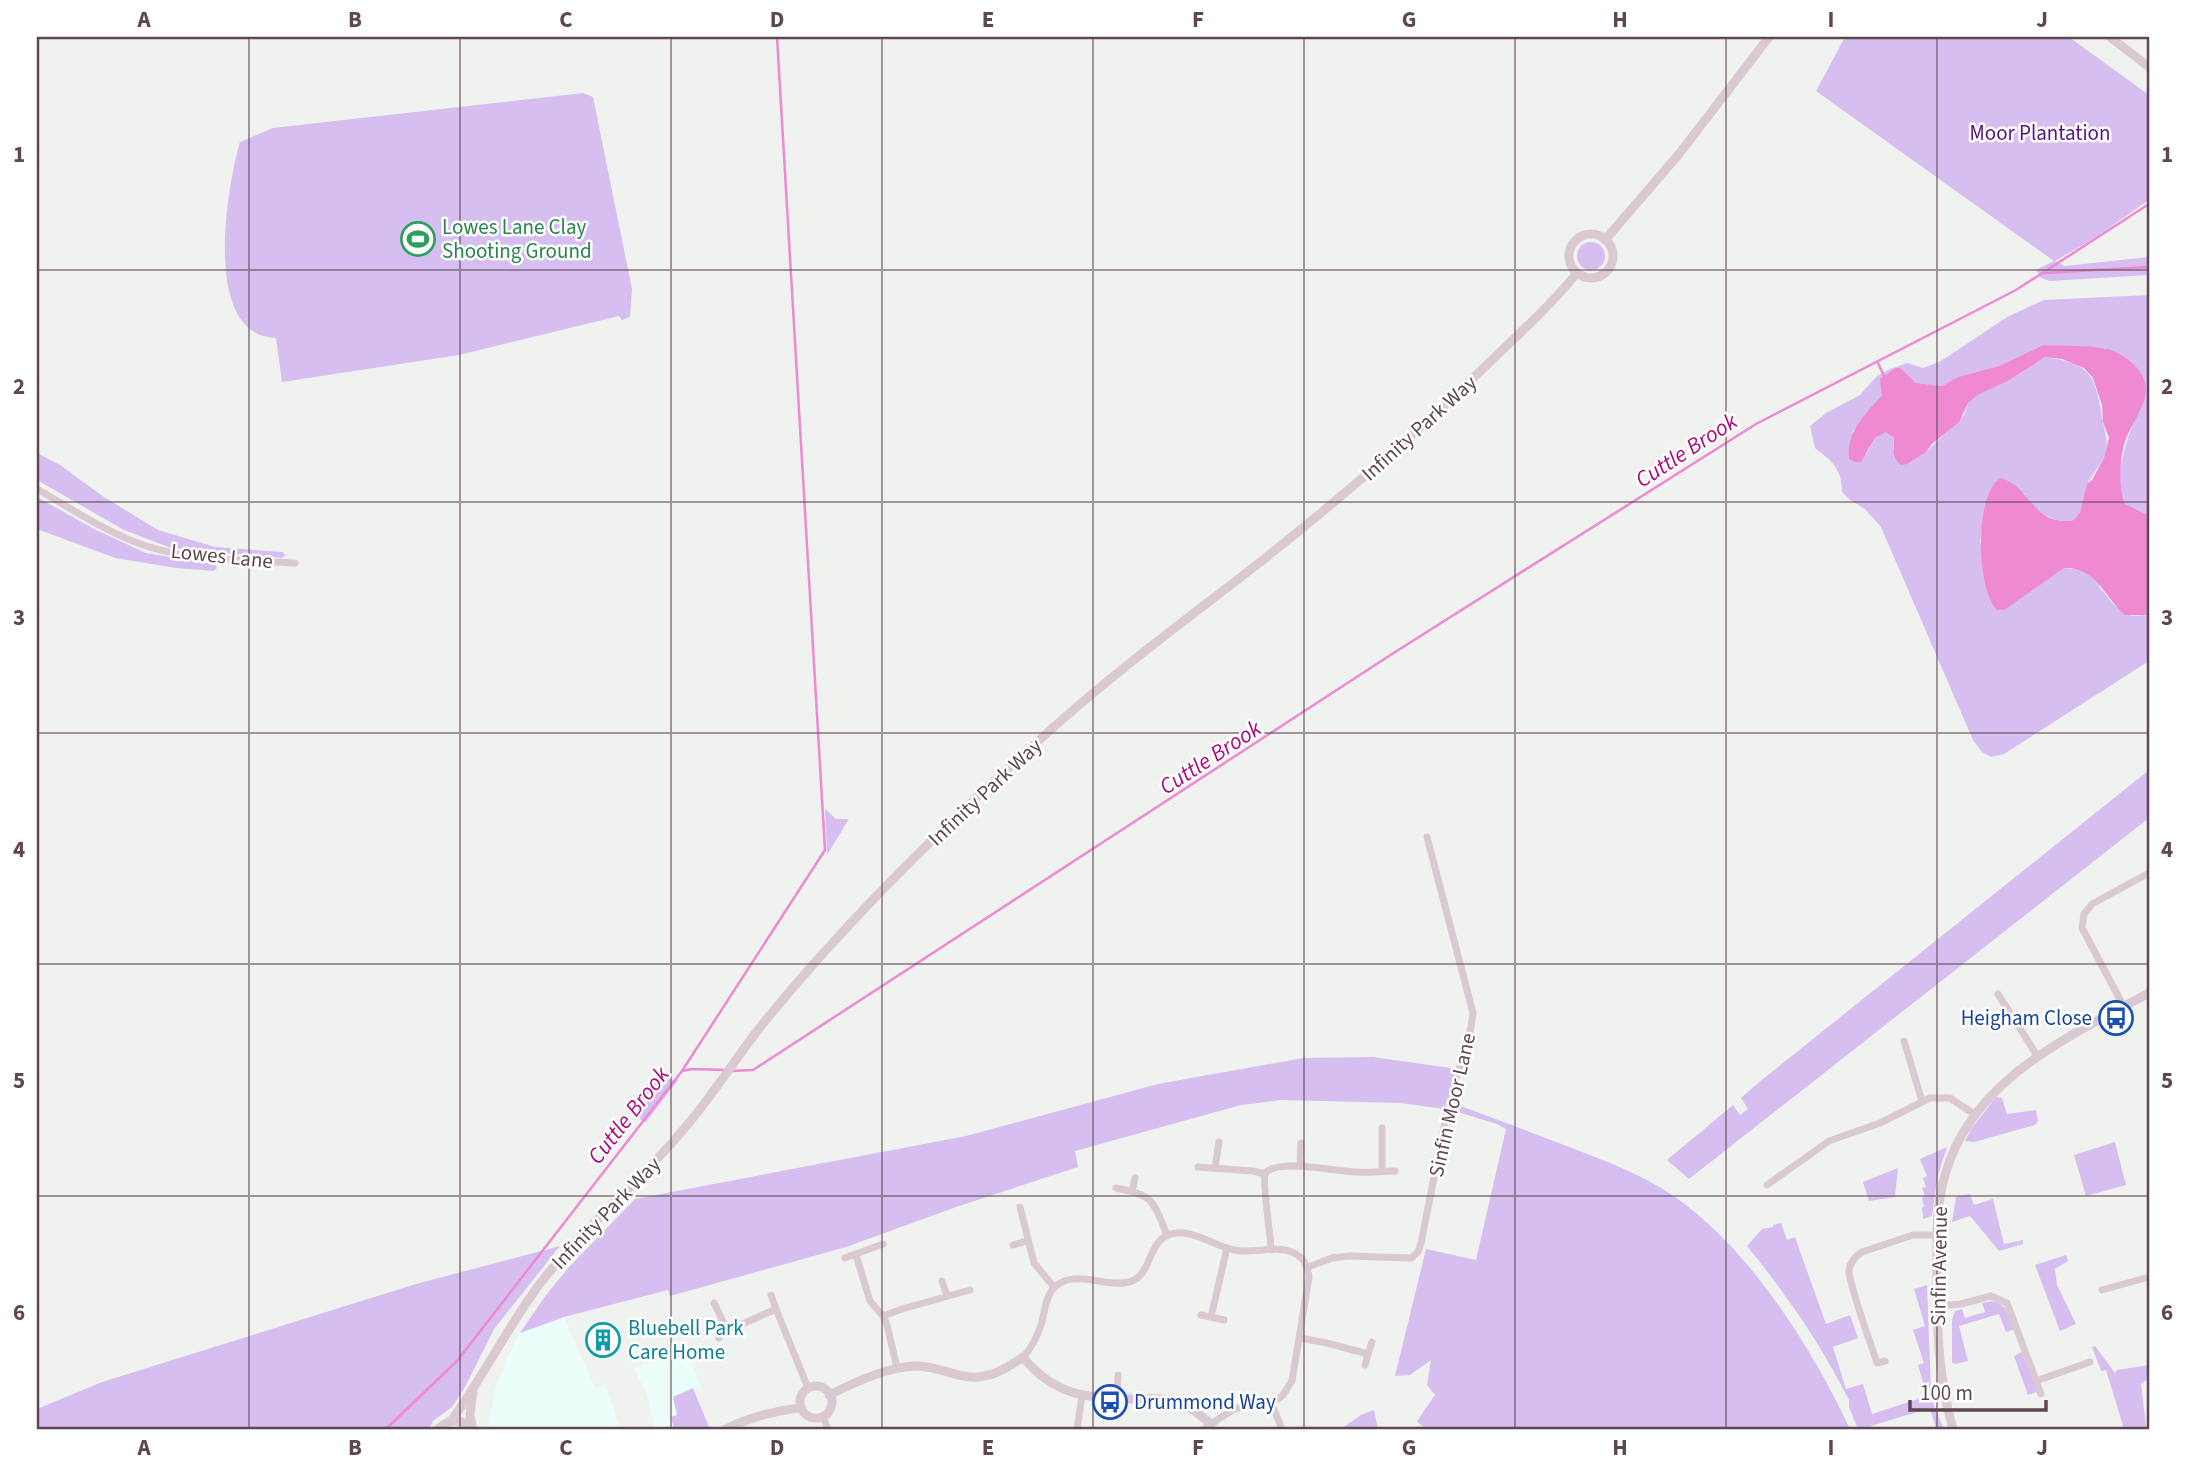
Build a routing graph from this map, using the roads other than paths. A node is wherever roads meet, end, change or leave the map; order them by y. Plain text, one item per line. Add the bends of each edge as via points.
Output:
1 (1769, 37) edge
2 (2110, 37) edge
3 (2149, 67) edge
4 (1605, 240) junction
5 (1577, 273) junction
6 (37, 489) edge
7 (295, 563) dead end
8 (1427, 837) dead end
9 (2149, 873) edge
10 (2149, 993) edge
11 (1998, 994) dead end
12 (2124, 1007) junction
13 (1905, 1041) dead end
14 (2038, 1057) junction
15 (1922, 1101) junction
16 (1974, 1114) junction
17 (1382, 1128) dead end
18 (1219, 1142) dead end
19 (1301, 1143) dead end
20 (1300, 1166) junction
21 (1198, 1167) dead end
22 (1216, 1168) junction
23 (1382, 1171) junction
24 (1395, 1171) dead end
25 (1265, 1174) junction
26 (1135, 1178) dead end
27 (1767, 1185) dead end
28 (1116, 1188) dead end
29 (1132, 1191) junction
30 (1020, 1207) dead end
31 (1167, 1235) junction
32 (1937, 1236) junction
33 (1027, 1241) junction
34 (883, 1244) dead end
35 (1013, 1245) dead end
36 (1227, 1248) junction
37 (1271, 1251) junction
38 (856, 1255) junction
39 (845, 1258) dead end
40 (1308, 1267) junction
41 (2149, 1277) edge
42 (942, 1281) dead end
43 (1054, 1287) junction
44 (970, 1290) dead end
45 (2102, 1290) dead end
46 (771, 1294) dead end
47 (947, 1296) junction
48 (714, 1303) dead end
49 (1937, 1306) junction
50 (776, 1309) junction
51 (1201, 1315) dead end
52 (883, 1316) junction
53 (1211, 1317) junction
54 (1224, 1320) dead end
55 (725, 1326) junction
56 (719, 1338) dead end
57 (1300, 1339) junction
58 (1372, 1342) dead end
59 (1368, 1354) junction
60 (1023, 1357) junction
61 (1885, 1360) dead end
62 (2090, 1362) dead end
63 (1365, 1365) dead end
64 (897, 1368) junction
65 (1118, 1375) dead end
66 (2036, 1381) junction
67 (474, 1388) junction
68 (808, 1388) junction
69 (2041, 1394) dead end
70 (829, 1395) junction
71 (1082, 1395) junction
72 (1117, 1398) junction
73 (1271, 1402) junction
74 (800, 1408) junction
75 (823, 1417) junction
76 (451, 1421) junction
77 (1208, 1427) edge
78 (438, 1429) edge
79 (473, 1429) edge
80 (726, 1429) edge
81 (828, 1429) edge
82 (1077, 1429) edge
83 (1282, 1429) edge
84 (1953, 1429) edge

1 - 4 street via 1679,154
2 - 3 street
4 - 5 street via 1612,254 1609,268 1597,277
4 - 5 street via 1591,234 1576,240 1569,261
5 - 67 street, Infinity Park Way via 1476,376 1383,461 1115,674 968,805 847,927 760,1028 688,1125 543,1280
6 - 7 street, Lowes Lane via 122,537 147,546 183,555
8 - 40 street, Sinfin Moor Lane via 1473,1013 1418,1252 1405,1260 1350,1256
9 - 12 street via 2092,904 2084,914 2082,928
10 - 12 street, Sinfin Avenue
11 - 14 street
12 - 14 street, Sinfin Avenue
13 - 15 street
14 - 16 street, Sinfin Avenue via 1995,1090
15 - 16 street via 1947,1097
15 - 27 street via 1880,1123 1824,1143
16 - 32 street, Sinfin Avenue via 1945,1176
17 - 23 street
18 - 22 street
19 - 20 street
20 - 23 street
20 - 25 street via 1276,1167
21 - 22 street
22 - 25 street
23 - 24 street
25 - 37 street
26 - 29 street
28 - 29 street
29 - 31 street via 1150,1200
30 - 33 street
31 - 36 street via 1191,1235
31 - 43 street via 1154,1246 1145,1270 1135,1280 1076,1279
32 - 49 street, Sinfin Avenue
32 - 61 street via 1913,1235 1862,1252 1850,1266 1877,1363
33 - 35 street
33 - 43 street via 1034,1263
34 - 38 street
36 - 37 street
36 - 53 street
37 - 40 street via 1292,1252
38 - 39 street
38 - 52 street via 870,1301
40 - 57 street
41 - 45 street
42 - 47 street
43 - 60 street via 1037,1335
44 - 47 street
46 - 50 street
47 - 52 street
48 - 55 street
49 - 66 street via 1991,1296 2004,1301
49 - 84 street, Sinfin Avenue via 1940,1371
50 - 55 street via 736,1327
50 - 68 street
51 - 53 street
52 - 64 street
53 - 54 street
55 - 56 street
57 - 59 street
57 - 73 street via 1292,1381 1283,1395
58 - 59 street
59 - 63 street
60 - 64 street via 996,1374 976,1378 927,1367
60 - 71 street via 1046,1381
62 - 66 street
64 - 70 street
65 - 72 street
66 - 69 street
67 - 76 street, Infinity Park Way
67 - 79 street, Infinity Park Way
68 - 70 street via 822,1388
68 - 74 street
70 - 75 street via 831,1408
71 - 72 street
71 - 82 street
72 - 77 street via 1172,1401 1194,1410
73 - 77 street via 1234,1409
73 - 83 street
74 - 75 street via 805,1415
74 - 80 street via 748,1419
75 - 81 street
76 - 78 street
76 - 79 street

